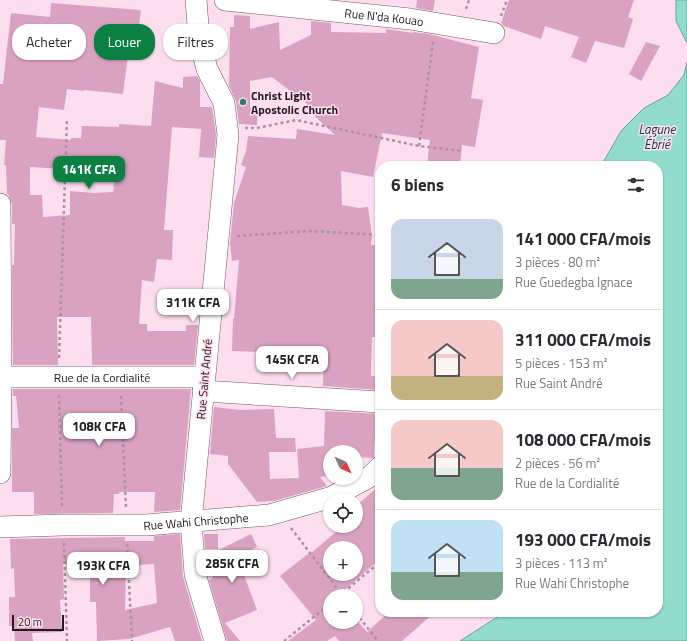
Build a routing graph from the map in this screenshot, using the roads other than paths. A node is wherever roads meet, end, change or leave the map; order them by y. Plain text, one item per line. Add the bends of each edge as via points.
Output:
1 (196, 0) edge
2 (225, 0) edge
3 (331, 5) edge
4 (494, 33) dead end
5 (0, 204) edge
6 (0, 227) edge
7 (1, 377) edge
8 (203, 384) junction
9 (375, 401) edge
10 (375, 472) edge
11 (0, 473) edge
12 (191, 522) junction
13 (0, 526) edge
14 (214, 641) edge

1 - 8 street, Rue Saint André via 199,38 207,69 224,103 228,135
2 - 3 street, Rue N'da Kouao
3 - 4 street, Rue N'da Kouao
5 - 6 street
6 - 7 street
7 - 8 street, Rue de la Cordialité
7 - 11 street
8 - 9 street
8 - 12 street, Rue Saint André
10 - 12 street, Rue Wahi Christophe via 332,497 269,515
12 - 13 street, Rue Wahi Christophe via 146,525
12 - 14 street, Rue Saint André via 195,574

